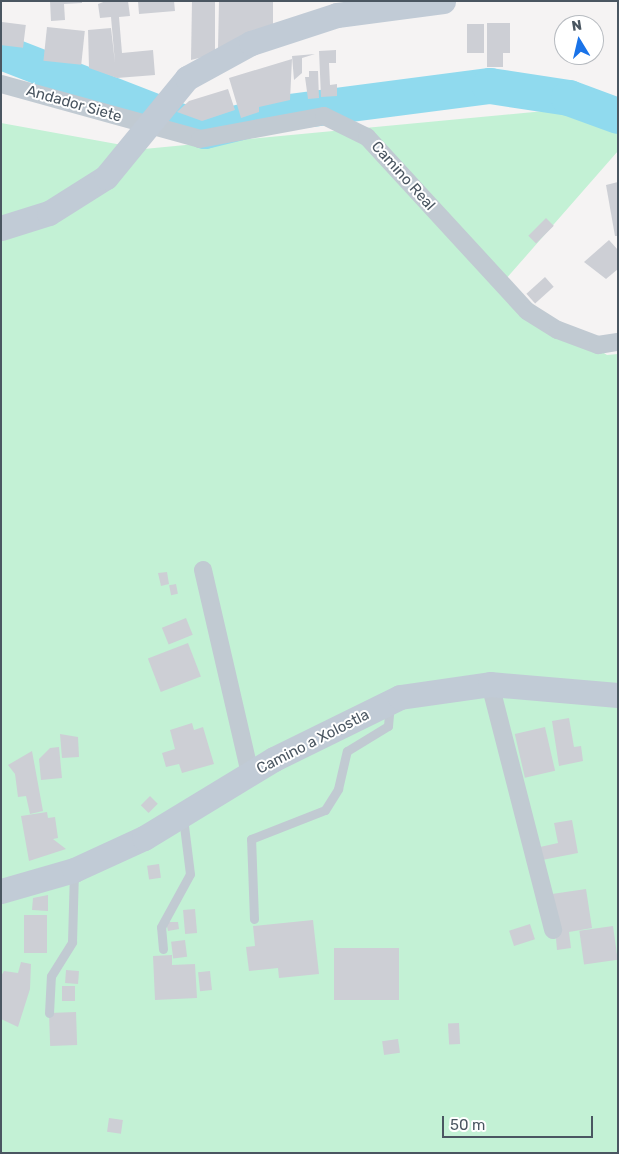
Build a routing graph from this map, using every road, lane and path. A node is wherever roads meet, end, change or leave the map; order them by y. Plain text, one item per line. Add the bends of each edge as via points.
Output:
1 (444, 1) edge
2 (1, 84) edge
3 (150, 120) junction
4 (1, 228) edge
5 (618, 342) edge
6 (203, 570) dead end
7 (490, 684) junction
8 (618, 695) edge
9 (390, 702) junction
10 (250, 774) junction
11 (183, 817) junction
12 (74, 870) junction
13 (1, 891) edge
14 (254, 919) dead end
15 (553, 930) dead end
16 (163, 950) dead end
17 (49, 1013) dead end

1 - 3 street via 337,15 251,44 187,78
2 - 3 street, Andador Siete
3 - 4 street via 106,177 49,214
3 - 5 street, Camino Real via 200,139 324,116 367,137 526,311 558,330 598,345
6 - 10 street
7 - 8 street, Camino a Xolostla
7 - 9 street, Camino a Xolostla
7 - 15 street
9 - 10 street, Camino a Xolostla
9 - 14 lane via 388,726 347,751 338,789 325,810 251,839
10 - 11 street, Camino a Xolostla
11 - 12 street, Camino a Xolostla
11 - 16 lane via 190,874 161,927
12 - 13 street, Camino a Xolostla
12 - 17 lane via 72,942 51,976

